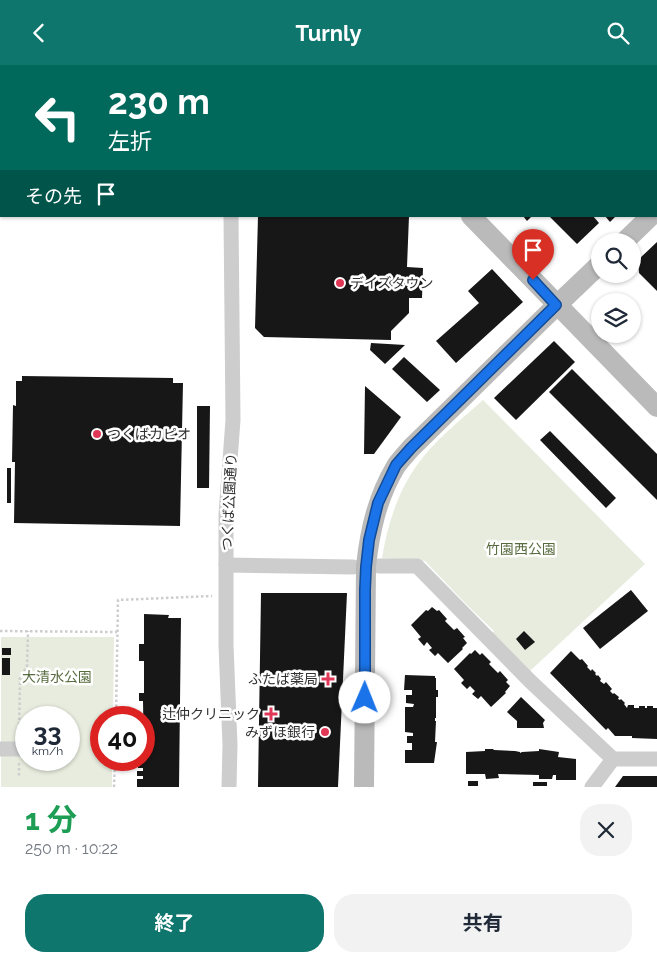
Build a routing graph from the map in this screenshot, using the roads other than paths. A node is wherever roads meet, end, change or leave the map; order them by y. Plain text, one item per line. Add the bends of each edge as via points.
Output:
1 (231, 217) edge
2 (472, 217) edge
3 (650, 217) edge
4 (633, 233) edge
5 (591, 272) edge
6 (556, 305) junction
7 (657, 407) edge
8 (226, 565) junction
9 (379, 566) dead end
10 (353, 567) dead end
11 (0, 749) edge
12 (15, 749) edge
13 (612, 759) junction
14 (657, 759) edge
15 (229, 787) edge
16 (364, 787) edge
17 (592, 787) edge

1 - 8 street, つくば公園通り via 233,419
2 - 6 street
3 - 4 street
5 - 6 street
6 - 7 street
6 - 16 street via 411,448 396,465 378,503 366,567
8 - 10 street
8 - 15 street, つくば公園通り
9 - 13 street via 417,566
11 - 12 street
13 - 14 street
13 - 17 street

